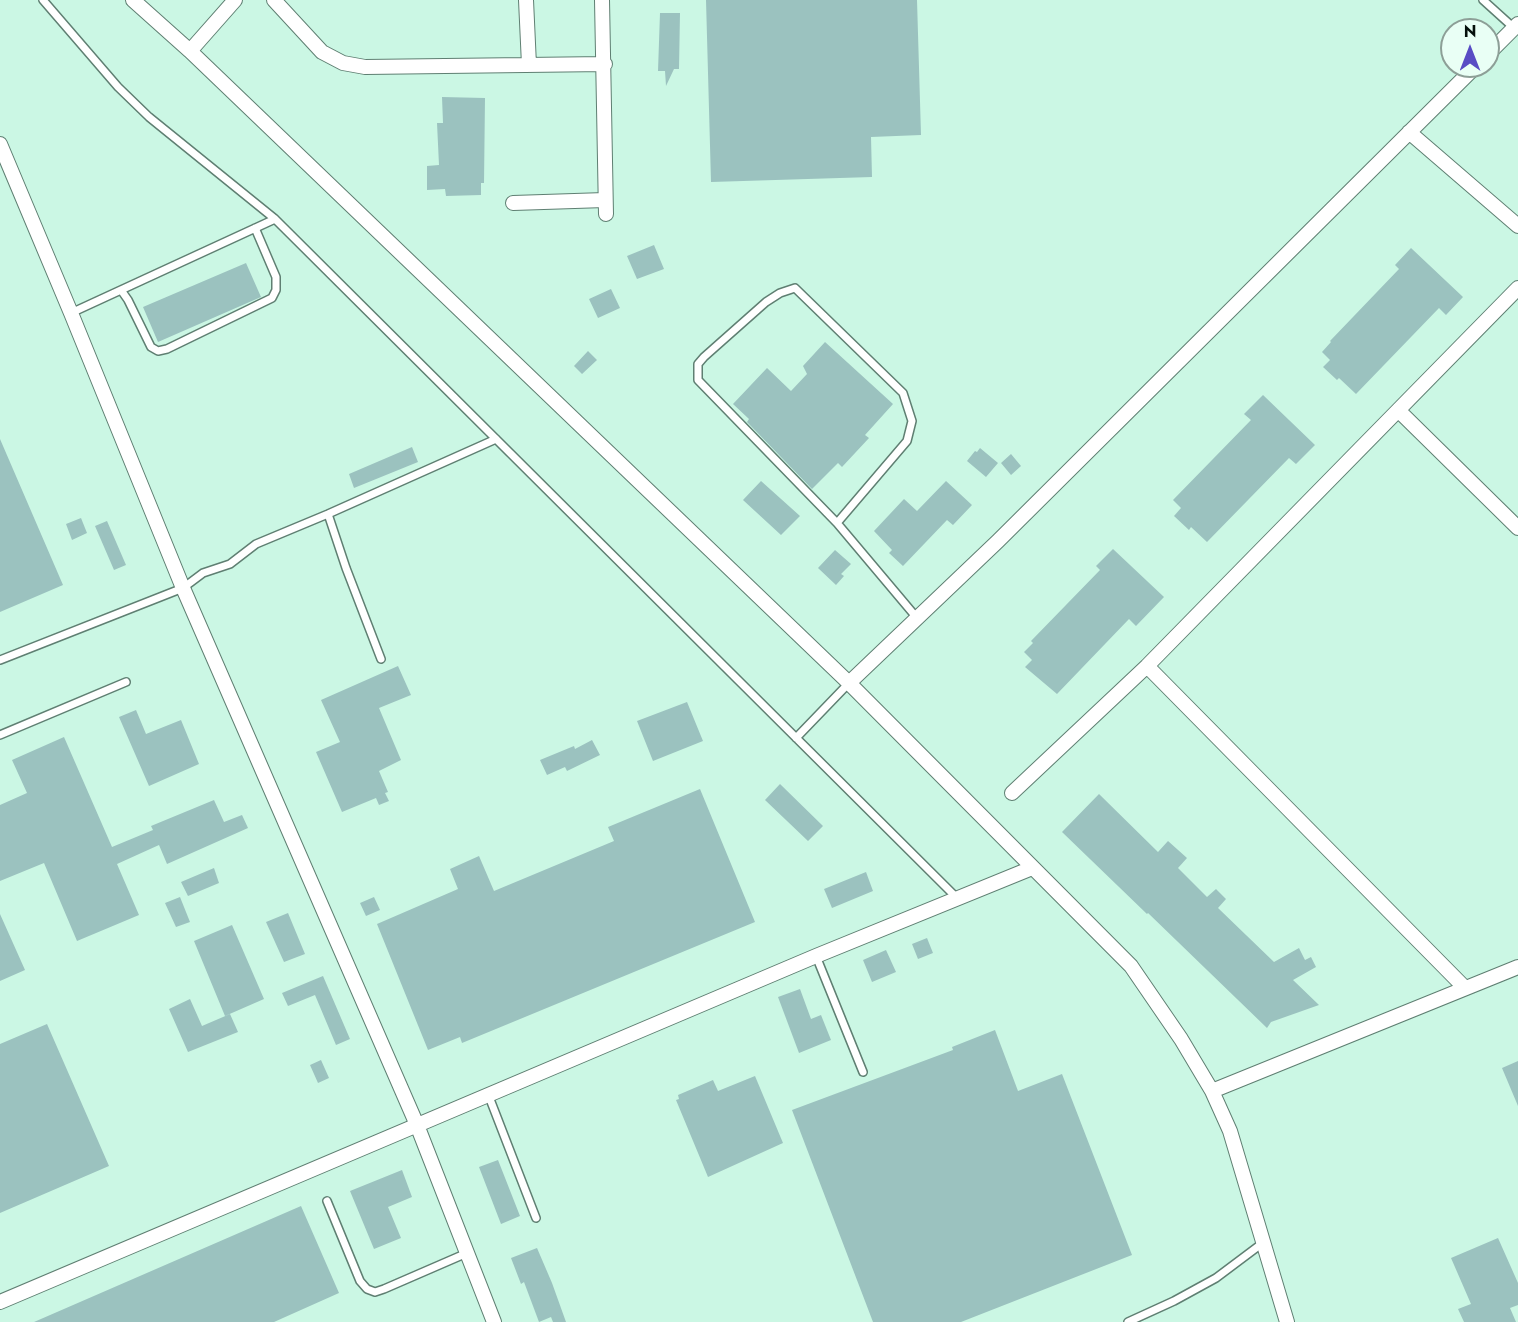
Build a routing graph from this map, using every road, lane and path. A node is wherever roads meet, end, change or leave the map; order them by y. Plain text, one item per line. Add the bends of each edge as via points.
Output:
1 (43, 0) edge
2 (133, 0) edge
3 (235, 0) edge
4 (274, 0) edge
5 (526, 0) edge
6 (602, 0) edge
7 (1483, 0) edge
8 (1516, 26) edge
9 (1500, 42) edge
10 (190, 51) junction
11 (604, 64) junction
12 (529, 65) junction
13 (1464, 78) edge
14 (1409, 132) junction
15 (0, 144) edge
16 (513, 203) dead end
17 (275, 219) junction
18 (1518, 226) edge
19 (255, 228) junction
20 (1518, 288) edge
21 (121, 290) junction
22 (71, 313) junction
23 (1398, 411) junction
24 (496, 439) junction
25 (328, 514) junction
26 (837, 523) junction
27 (1518, 528) edge
28 (183, 588) junction
29 (917, 618) junction
30 (381, 659) dead end
31 (0, 660) edge
32 (1147, 666) junction
33 (126, 682) dead end
34 (849, 683) junction
35 (0, 735) edge
36 (796, 738) junction
37 (1012, 793) dead end
38 (1032, 868) junction
39 (957, 898) junction
40 (816, 956) junction
41 (1518, 967) edge
42 (1465, 988) junction
43 (863, 1072) dead end
44 (1212, 1091) junction
45 (488, 1094) junction
46 (417, 1125) junction
47 (327, 1201) dead end
48 (536, 1218) dead end
49 (1264, 1242) junction
50 (466, 1253) junction
51 (0, 1302) edge
52 (494, 1322) edge
53 (1128, 1322) edge
54 (1287, 1322) edge

1 - 17 lane via 149,117
2 - 10 street
3 - 10 street
4 - 12 street via 322,52 343,63 392,68
5 - 12 street
6 - 11 street
7 - 8 lane
8 - 9 street
10 - 34 street
11 - 12 street
11 - 16 street via 606,207
13 - 14 street
14 - 18 street
14 - 29 street
15 - 22 street
17 - 19 lane
17 - 24 lane
19 - 21 lane
19 - 21 lane via 276,277 272,298 167,349 158,351 151,347
20 - 23 street
21 - 22 lane
22 - 28 street
23 - 27 street
23 - 32 street
24 - 25 lane
24 - 36 lane
25 - 28 lane via 256,544 230,564 203,573
25 - 30 lane
26 - 26 lane via 698,381 698,364 704,357 766,302 795,288 903,393 912,421 907,441
26 - 29 lane
28 - 31 lane
28 - 46 street
29 - 34 street
32 - 37 street
32 - 42 street
33 - 35 lane
34 - 36 lane
34 - 38 street
36 - 39 lane
38 - 39 street
38 - 44 street via 1131,966 1182,1039
39 - 40 street
40 - 43 lane
40 - 45 street
41 - 42 street
42 - 44 street
44 - 49 street via 1230,1131
45 - 46 street
45 - 48 lane
46 - 50 street
46 - 51 street
47 - 50 lane via 360,1281 375,1292
49 - 53 lane via 1215,1278
49 - 54 street
50 - 52 street

